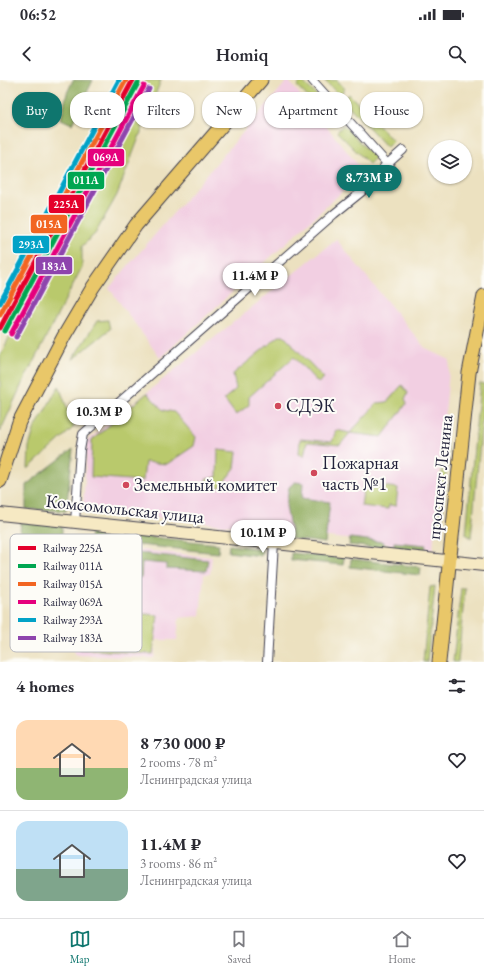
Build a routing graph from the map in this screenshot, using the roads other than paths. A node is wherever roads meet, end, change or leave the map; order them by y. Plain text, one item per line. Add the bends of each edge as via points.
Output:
1 (261, 80) edge
2 (312, 80) edge
3 (403, 150) dead end
4 (389, 166) junction
5 (484, 296) edge
6 (0, 481) edge
7 (0, 514) edge
8 (75, 522) junction
9 (274, 543) junction
10 (449, 562) junction
11 (484, 565) edge
12 (266, 662) edge
13 (439, 662) edge

1 - 6 main road via 136,225 93,287 19,422
2 - 4 street
3 - 4 street
4 - 8 street via 83,434
5 - 10 main road, проспект Ленина via 469,373
7 - 8 street, Комсомольская улица
8 - 9 street, Комсомольская улица
9 - 10 street, Комсомольская улица
9 - 12 street
10 - 11 street, Комсомольская улица
10 - 13 main road, проспект Ленина

